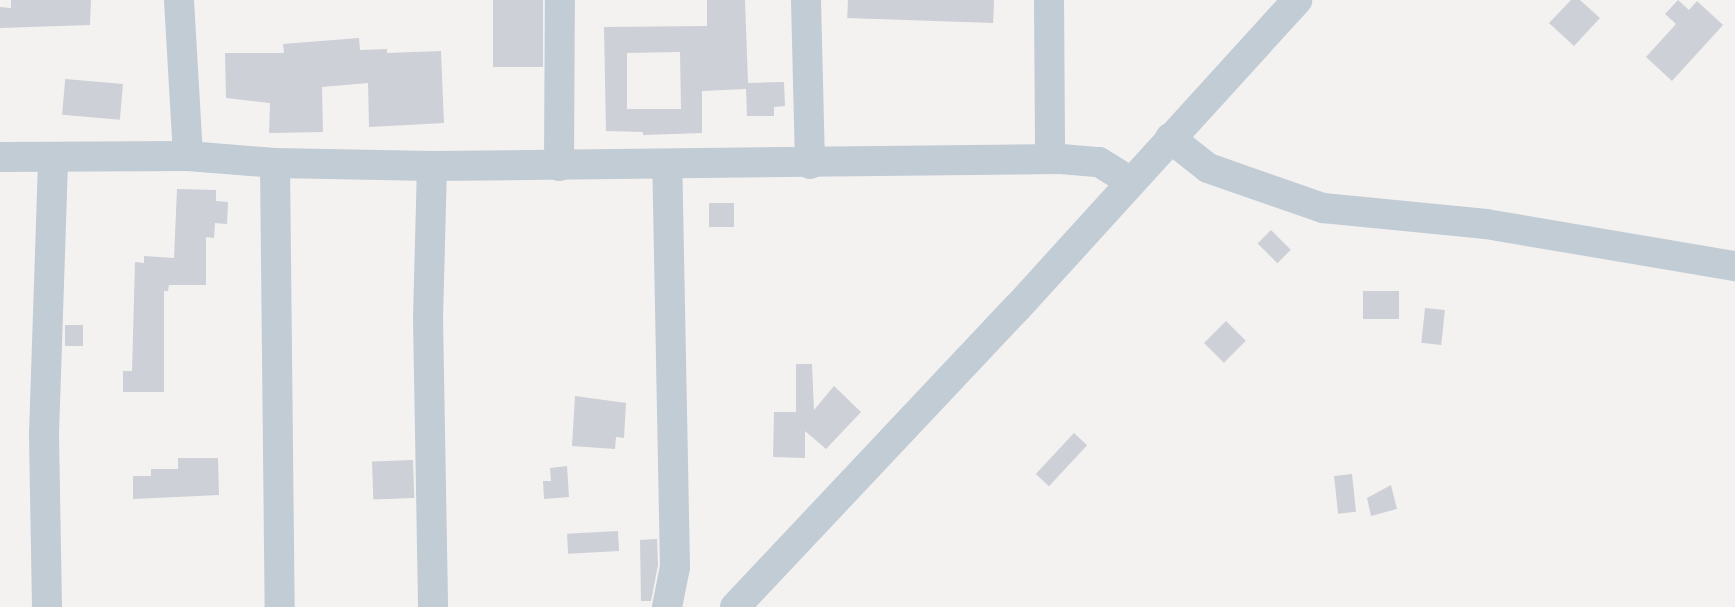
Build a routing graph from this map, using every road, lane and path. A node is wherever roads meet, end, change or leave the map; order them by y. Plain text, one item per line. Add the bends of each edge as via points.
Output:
1 (179, 0) edge
2 (560, 0) edge
3 (806, 0) edge
4 (1049, 0) edge
5 (1297, 0) edge
6 (1170, 138) junction
7 (188, 156) junction
8 (0, 157) edge
9 (53, 159) junction
10 (1050, 159) junction
11 (275, 163) junction
12 (810, 164) junction
13 (432, 166) junction
14 (559, 166) junction
15 (667, 166) junction
16 (1130, 181) junction
17 (1735, 266) edge
18 (46, 607) edge
19 (280, 607) edge
20 (433, 607) edge
21 (667, 607) edge
22 (735, 607) edge

1 - 7 street
2 - 14 street
3 - 12 street
4 - 10 street
5 - 6 street
6 - 16 street
6 - 17 street via 1208,168 1323,208 1486,224
7 - 9 street
7 - 11 street
8 - 9 street
9 - 18 street via 44,434
10 - 12 street
10 - 16 street via 1099,162
11 - 13 street
11 - 19 street
12 - 15 street
13 - 14 street
13 - 20 street via 428,316
14 - 15 street
15 - 21 street via 675,567
16 - 22 street via 1018,307

